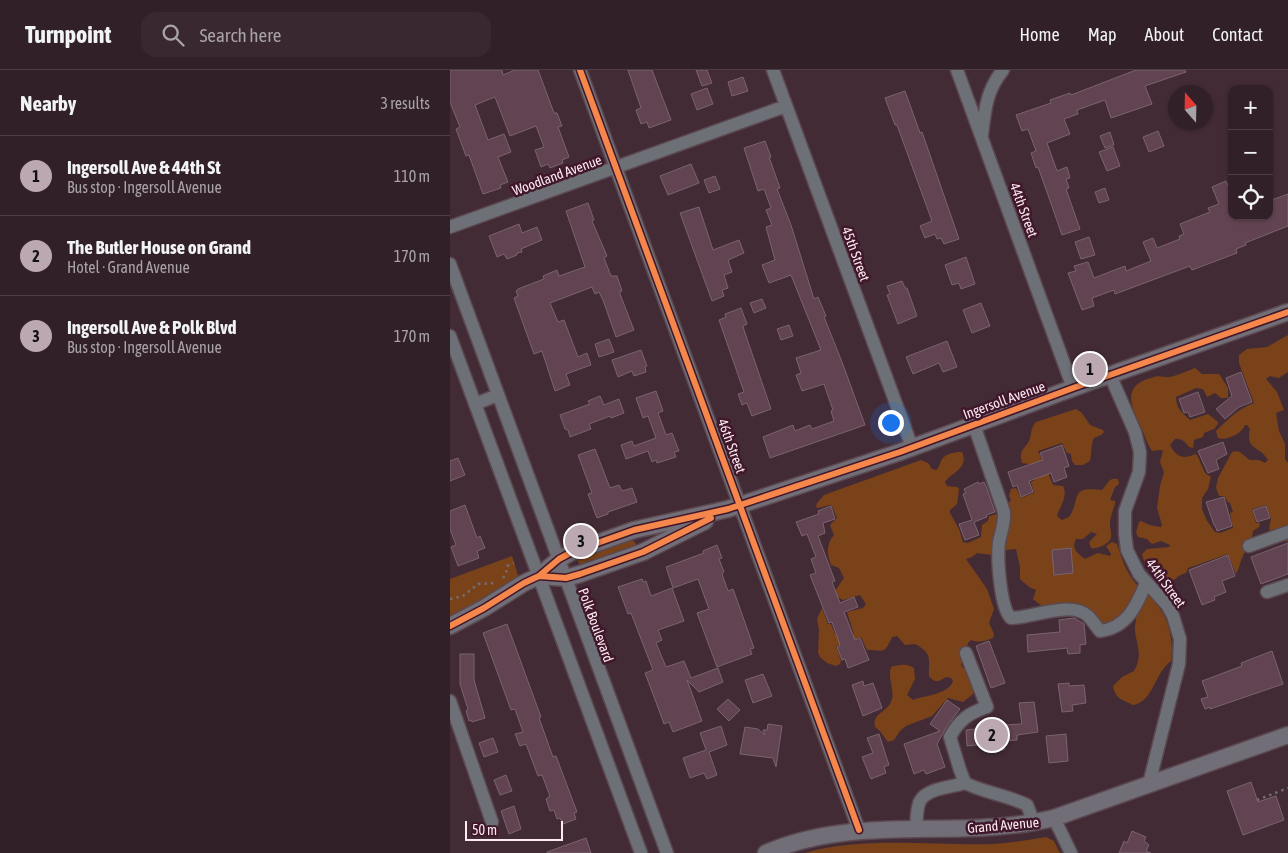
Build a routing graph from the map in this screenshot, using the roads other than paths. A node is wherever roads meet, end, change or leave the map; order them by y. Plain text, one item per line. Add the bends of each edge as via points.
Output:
1 (580, 70) edge
2 (773, 70) edge
3 (957, 70) edge
4 (1003, 70) edge
5 (786, 106) junction
6 (982, 137) junction
7 (616, 167) junction
8 (450, 227) edge
9 (450, 264) edge
10 (1288, 312) edge
11 (450, 336) edge
12 (1110, 375) junction
13 (1073, 388) junction
14 (498, 395) junction
15 (475, 404) junction
16 (974, 425) junction
17 (912, 447) junction
18 (734, 507) junction
19 (1288, 532) edge
20 (1249, 546) dead end
21 (559, 559) junction
22 (539, 576) junction
23 (566, 578) junction
24 (1146, 583) junction
25 (1288, 585) edge
26 (1267, 592) dead end
27 (450, 626) edge
28 (966, 653) dead end
29 (450, 701) edge
30 (1288, 736) edge
31 (966, 783) junction
32 (1149, 784) junction
33 (1054, 818) junction
34 (492, 822) dead end
35 (1034, 823) junction
36 (916, 829) junction
37 (859, 830) junction
38 (641, 853) edge
39 (667, 853) edge
40 (766, 853) edge
41 (1071, 853) edge

1 - 7 street, 46th Street
2 - 5 street, 45th Street
3 - 6 street, 44th Street
4 - 6 street via 986,102
5 - 7 street, Woodland Avenue
5 - 17 street, 45th Street
6 - 13 street, 44th Street
7 - 8 street, Woodland Avenue
7 - 18 street, 46th Street
9 - 14 street, Polk Boulevard
10 - 12 main road, Ingersoll Avenue
11 - 15 street
12 - 13 main road, Ingersoll Avenue
12 - 24 street, 44th Street via 1139,444 1141,460 1125,511 1125,534 1130,557
13 - 16 main road, Ingersoll Avenue
14 - 15 street
14 - 21 street, Polk Boulevard
15 - 22 street
16 - 17 main road, Ingersoll Avenue
16 - 24 street via 1004,512 998,553 1004,605 1011,618 1064,609 1078,610 1088,615 1100,631 1109,630 1132,613
17 - 18 main road, Ingersoll Avenue
18 - 21 main road, Ingersoll Avenue via 634,530
18 - 23 main road, Ingersoll Avenue via 643,552
18 - 37 street, 46th Street
19 - 20 street
21 - 22 main road, Ingersoll Avenue
21 - 23 street, Polk Boulevard
22 - 23 main road, Ingersoll Avenue
22 - 27 main road, Ingersoll Avenue
22 - 38 street
23 - 39 street, Polk Boulevard
24 - 32 street, 44th Street via 1160,596 1173,616 1180,648 1179,664
25 - 26 street
28 - 31 street via 987,707 966,716 950,737
29 - 34 street
30 - 32 main road, Grand Avenue
31 - 35 street via 1027,805
31 - 36 street via 925,795 920,801
32 - 33 main road, Grand Avenue
33 - 35 main road, Grand Avenue
33 - 41 street
35 - 36 main road, Grand Avenue via 985,828
36 - 37 main road, Grand Avenue
37 - 40 main road, Grand Avenue via 800,841

